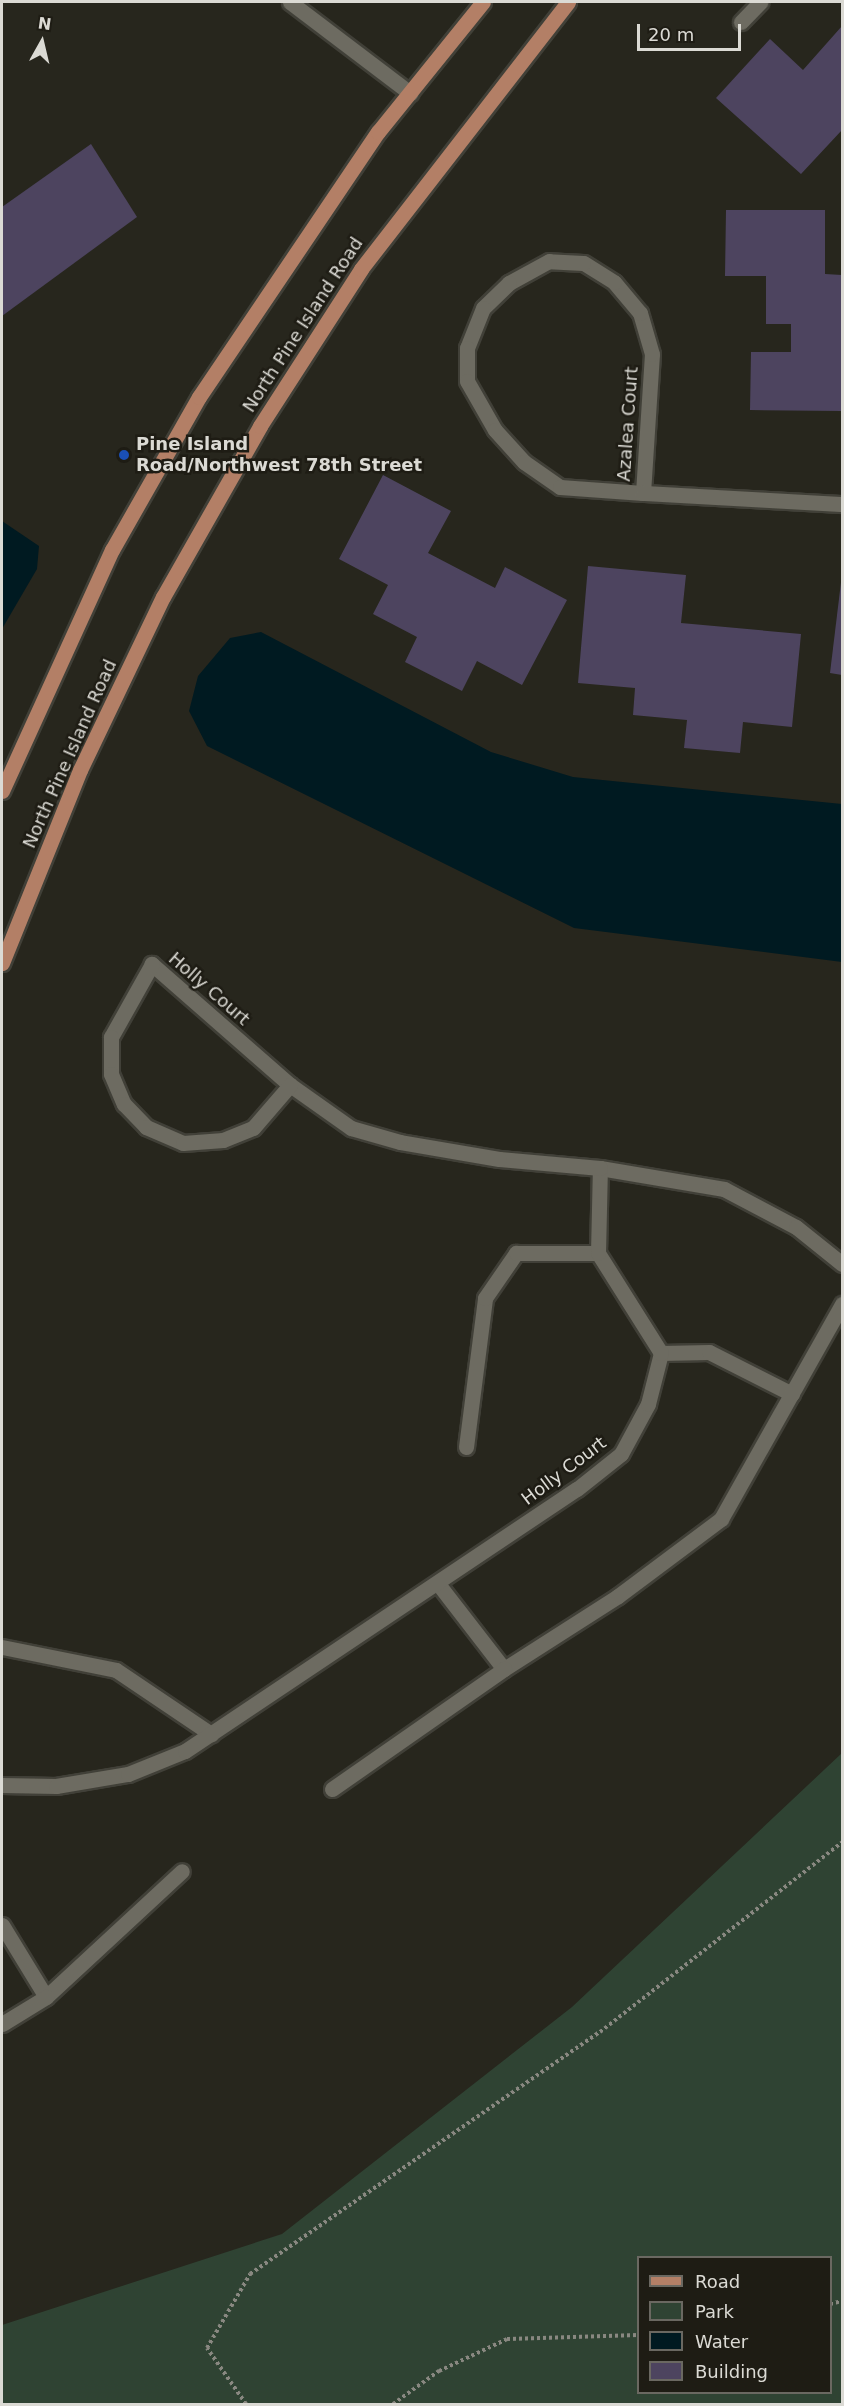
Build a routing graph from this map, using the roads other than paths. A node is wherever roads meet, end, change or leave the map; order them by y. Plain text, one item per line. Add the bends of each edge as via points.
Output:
1 (290, 2) edge
2 (483, 2) edge
3 (568, 2) edge
4 (760, 2) edge
5 (741, 22) dead end
6 (410, 93) junction
7 (643, 493) junction
8 (843, 504) edge
9 (2, 791) edge
10 (2, 963) edge
11 (290, 1085) junction
12 (600, 1168) junction
13 (598, 1253) junction
14 (843, 1264) edge
15 (843, 1304) edge
16 (661, 1353) junction
17 (792, 1394) junction
18 (466, 1448) dead end
19 (439, 1585) junction
20 (2, 1647) edge
21 (504, 1670) junction
22 (211, 1734) junction
23 (2, 1785) edge
24 (332, 1788) dead end
25 (182, 1871) dead end
26 (2, 1925) edge
27 (45, 1997) junction
28 (2, 2024) edge

1 - 6 lane
2 - 6 main road
3 - 10 main road, North Pine Island Road via 361,269 261,426 163,597 80,770
4 - 5 lane
6 - 9 main road via 200,397 112,550
7 - 7 lane, Azalea Court via 560,487 524,462 495,430 467,381 467,348 483,308 509,284 549,261 583,264 614,282 640,314 652,354
7 - 8 lane, Azalea Court
11 - 11 lane, Holly Court via 253,1128 223,1140 183,1143 146,1127 124,1104 111,1074 111,1037 152,964
11 - 12 lane, Holly Court via 351,1128 400,1143 499,1159
12 - 13 lane
12 - 14 lane, Holly Court via 723,1189 796,1227
13 - 16 lane
13 - 18 lane via 516,1253 484,1298
15 - 17 lane
16 - 17 lane via 709,1352
16 - 19 lane, Holly Court via 648,1404 621,1454
17 - 21 lane via 721,1519 618,1596
19 - 21 lane
19 - 22 lane, Holly Court
20 - 22 lane via 116,1670
21 - 24 lane
22 - 23 lane, Holly Court via 128,1774 56,1786
25 - 27 lane
26 - 27 lane
27 - 28 lane

